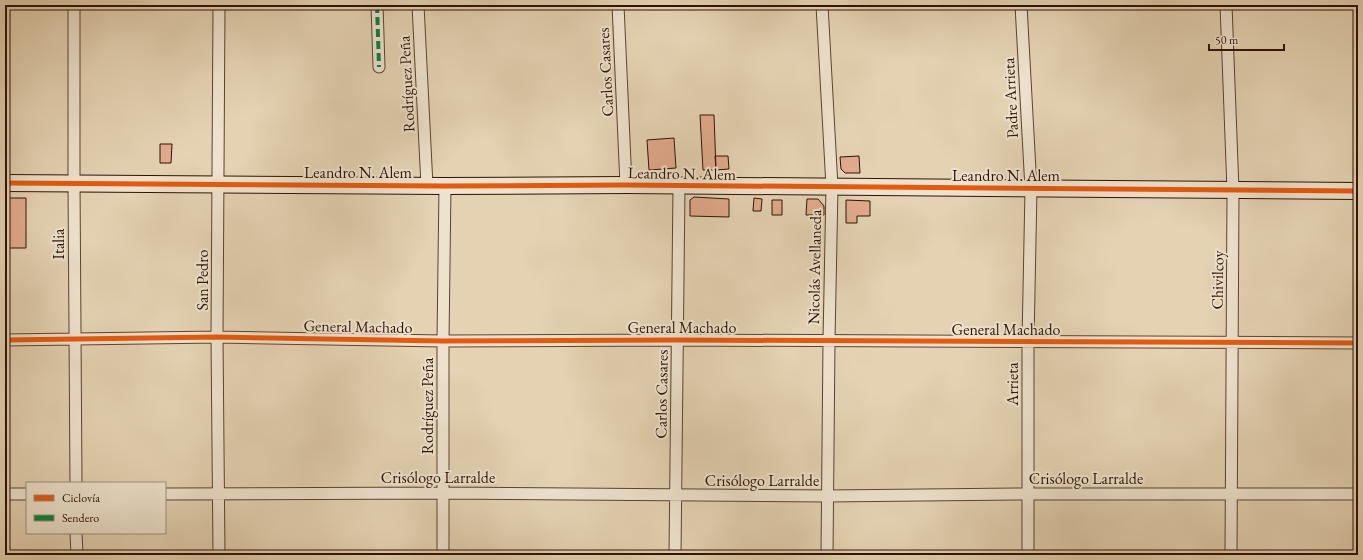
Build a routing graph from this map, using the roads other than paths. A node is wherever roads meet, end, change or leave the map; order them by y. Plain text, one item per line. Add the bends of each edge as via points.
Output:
1 (74, 5) edge
2 (219, 5) edge
3 (377, 5) edge
4 (418, 5) edge
5 (618, 5) edge
6 (822, 5) edge
7 (1022, 5) edge
8 (1226, 5) edge
9 (379, 67) dead end
10 (5, 183) edge
11 (74, 183) junction
12 (218, 184) junction
13 (626, 185) junction
14 (427, 186) junction
15 (446, 186) junction
16 (679, 186) junction
17 (832, 187) junction
18 (1031, 189) junction
19 (1233, 190) junction
20 (1358, 191) edge
21 (217, 337) junction
22 (75, 339) junction
23 (5, 340) edge
24 (678, 340) junction
25 (443, 341) junction
26 (829, 341) junction
27 (1028, 342) junction
28 (1232, 343) junction
29 (1358, 343) edge
30 (76, 482) edge
31 (443, 493) junction
32 (5, 494) edge
33 (26, 494) edge
34 (166, 494) edge
35 (218, 494) junction
36 (1028, 494) junction
37 (1358, 494) edge
38 (675, 495) junction
39 (1232, 495) junction
40 (827, 496) junction
41 (76, 534) edge
42 (77, 555) edge
43 (219, 555) edge
44 (443, 555) edge
45 (676, 555) edge
46 (827, 555) edge
47 (1028, 555) edge
48 (1231, 555) edge

1 - 11 street, Italia
2 - 12 street, San Pedro
3 - 9 street
4 - 14 street, Rodríguez Peña
5 - 13 street, Carlos Casares
6 - 17 street, Nicolás Avellaneda
7 - 18 street, Padre Arrieta
8 - 19 street, Chivilcoy
10 - 11 street, Leandro N. Alem
11 - 12 street, Leandro N. Alem
11 - 22 street, Italia
12 - 14 street, Leandro N. Alem
12 - 21 street, San Pedro
13 - 15 street, Leandro N. Alem
13 - 16 street, Leandro N. Alem
14 - 15 street, Leandro N. Alem
15 - 25 street, Rodríguez Peña
16 - 17 street, Leandro N. Alem
16 - 24 street, Carlos Casares
17 - 18 street, Leandro N. Alem
17 - 26 street, Nicolás Avellaneda
18 - 19 street, Leandro N. Alem
18 - 27 street, Arrieta
19 - 20 street, Leandro N. Alem
19 - 28 street, Chivilcoy
21 - 22 street, General Machado
21 - 25 street, General Machado
21 - 35 street, San Pedro
22 - 23 street, General Machado
22 - 30 street, Italia
24 - 25 street, General Machado
24 - 26 street, General Machado
24 - 38 street, Carlos Casares
25 - 31 street, Rodríguez Peña
26 - 27 street, General Machado
26 - 40 street, Nicolás Avellaneda
27 - 28 street, General Machado
27 - 36 street, Arrieta
28 - 29 street, General Machado
28 - 39 street, Chivilcoy
31 - 35 street, Crisólogo Larralde
31 - 38 street, Crisólogo Larralde
31 - 44 street, Rodríguez Peña
32 - 33 street
34 - 35 street, Crisólogo Larralde
35 - 43 street, San Pedro
36 - 39 street, Crisólogo Larralde
36 - 40 street, Crisólogo Larralde
36 - 47 street, Arrieta
37 - 39 street, Crisólogo Larralde
38 - 40 street, Crisólogo Larralde
38 - 45 street, Carlos Casares
39 - 48 street, Chivilcoy
40 - 46 street, Nicolás Avellaneda
41 - 42 street

